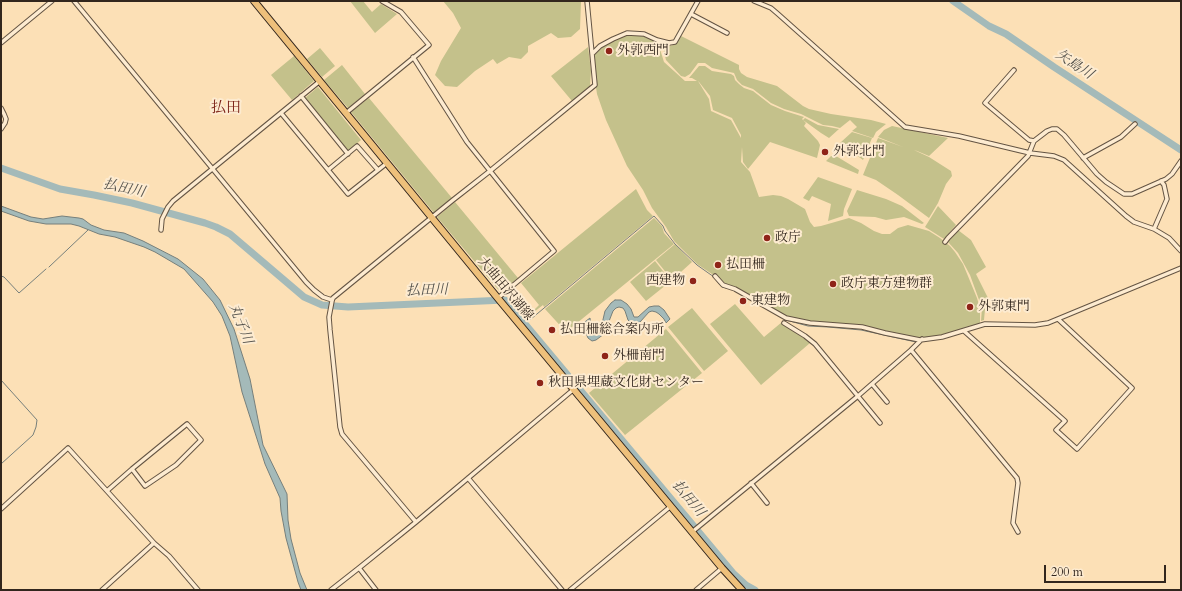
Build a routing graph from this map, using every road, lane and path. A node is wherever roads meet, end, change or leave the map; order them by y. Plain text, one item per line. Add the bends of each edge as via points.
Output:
1 (52, 1) edge
2 (74, 1) edge
3 (254, 1) edge
4 (382, 1) edge
5 (587, 1) edge
6 (698, 1) edge
7 (754, 1) edge
8 (691, 14) junction
9 (727, 33) dead end
10 (1, 42) edge
11 (593, 53) junction
12 (413, 57) junction
13 (1014, 70) dead end
14 (320, 81) junction
15 (301, 96) junction
16 (1, 108) edge
17 (281, 113) junction
18 (346, 113) junction
19 (1135, 124) dead end
20 (1, 128) edge
21 (1034, 141) junction
22 (1030, 152) junction
23 (348, 154) junction
24 (1083, 158) junction
25 (1181, 161) edge
26 (387, 163) junction
27 (212, 168) junction
28 (328, 170) junction
29 (378, 170) junction
30 (490, 171) junction
31 (1161, 182) junction
32 (432, 217) junction
33 (1154, 229) junction
34 (161, 230) dead end
35 (945, 242) dead end
36 (1181, 251) edge
37 (1181, 268) edge
38 (715, 276) dead end
39 (499, 299) junction
40 (332, 300) junction
41 (1058, 319) junction
42 (784, 323) dead end
43 (964, 331) junction
44 (922, 339) junction
45 (911, 350) junction
46 (872, 384) junction
47 (574, 389) junction
48 (858, 396) junction
49 (887, 402) dead end
50 (880, 423) dead end
51 (132, 469) junction
52 (468, 478) junction
53 (751, 484) junction
54 (108, 490) junction
55 (766, 503) dead end
56 (672, 506) junction
57 (1, 509) edge
58 (416, 522) junction
59 (692, 532) junction
60 (1018, 532) dead end
61 (154, 543) junction
62 (359, 568) junction
63 (722, 568) junction
64 (102, 590) edge
65 (198, 590) edge
66 (331, 590) edge
67 (376, 590) edge
68 (562, 590) edge
69 (570, 590) edge
70 (696, 590) edge
71 (742, 590) edge

1 - 10 street
2 - 27 street
3 - 14 main road, 大曲田沢湖線
4 - 12 street via 401,12 429,45
5 - 11 street
6 - 8 street
7 - 22 street via 771,8 905,127
8 - 9 street
8 - 11 street via 675,42 657,40 644,34 627,33 600,46
11 - 30 street via 595,86
12 - 18 street
12 - 30 street via 467,142
13 - 21 street via 985,103 1029,140
14 - 15 street
14 - 18 main road, 大曲田沢湖線
15 - 17 street
15 - 23 street
16 - 20 street via 6,119
17 - 27 street
17 - 28 street
18 - 26 main road, 大曲田沢湖線
19 - 24 street via 1121,137
21 - 22 street
21 - 24 street via 1047,131 1057,129
22 - 33 street via 1064,160 1126,216 1134,222
22 - 35 street
23 - 28 street
23 - 29 street via 357,146
24 - 31 street via 1106,182 1124,194 1132,194
25 - 31 street via 1172,174
26 - 29 street
26 - 32 main road, 大曲田沢湖線
27 - 34 street via 168,206 162,219
27 - 40 street via 306,282 323,297
28 - 29 street via 348,194
30 - 32 street
30 - 39 street via 554,251
31 - 33 street via 1167,199
32 - 39 main road, 大曲田沢湖線
32 - 40 street
33 - 36 street via 1169,238
37 - 41 street
38 - 44 street via 723,286 735,289 786,318 810,323 862,327
39 - 47 main road, 大曲田沢湖線
40 - 58 street via 329,317 342,434
41 - 43 street via 1035,325 985,324
41 - 43 street via 1132,388 1077,449 1056,430 1065,421
42 - 48 street via 815,344
43 - 44 street
44 - 45 street
45 - 46 street
45 - 60 street via 1017,478 1013,523
46 - 48 street
46 - 49 street
47 - 52 street
47 - 56 main road, 大曲田沢湖線
48 - 50 street
48 - 53 street
51 - 51 street via 186,424 201,440 176,465 145,486
51 - 54 street
52 - 58 street
52 - 68 street
53 - 55 street
53 - 59 street
54 - 57 street via 68,448
54 - 61 street
56 - 59 main road, 大曲田沢湖線
56 - 69 street
58 - 62 street
59 - 63 main road, 大曲田沢湖線
61 - 64 street
61 - 65 street via 169,556
62 - 66 street
62 - 67 street
63 - 70 street
63 - 71 main road, 大曲田沢湖線

